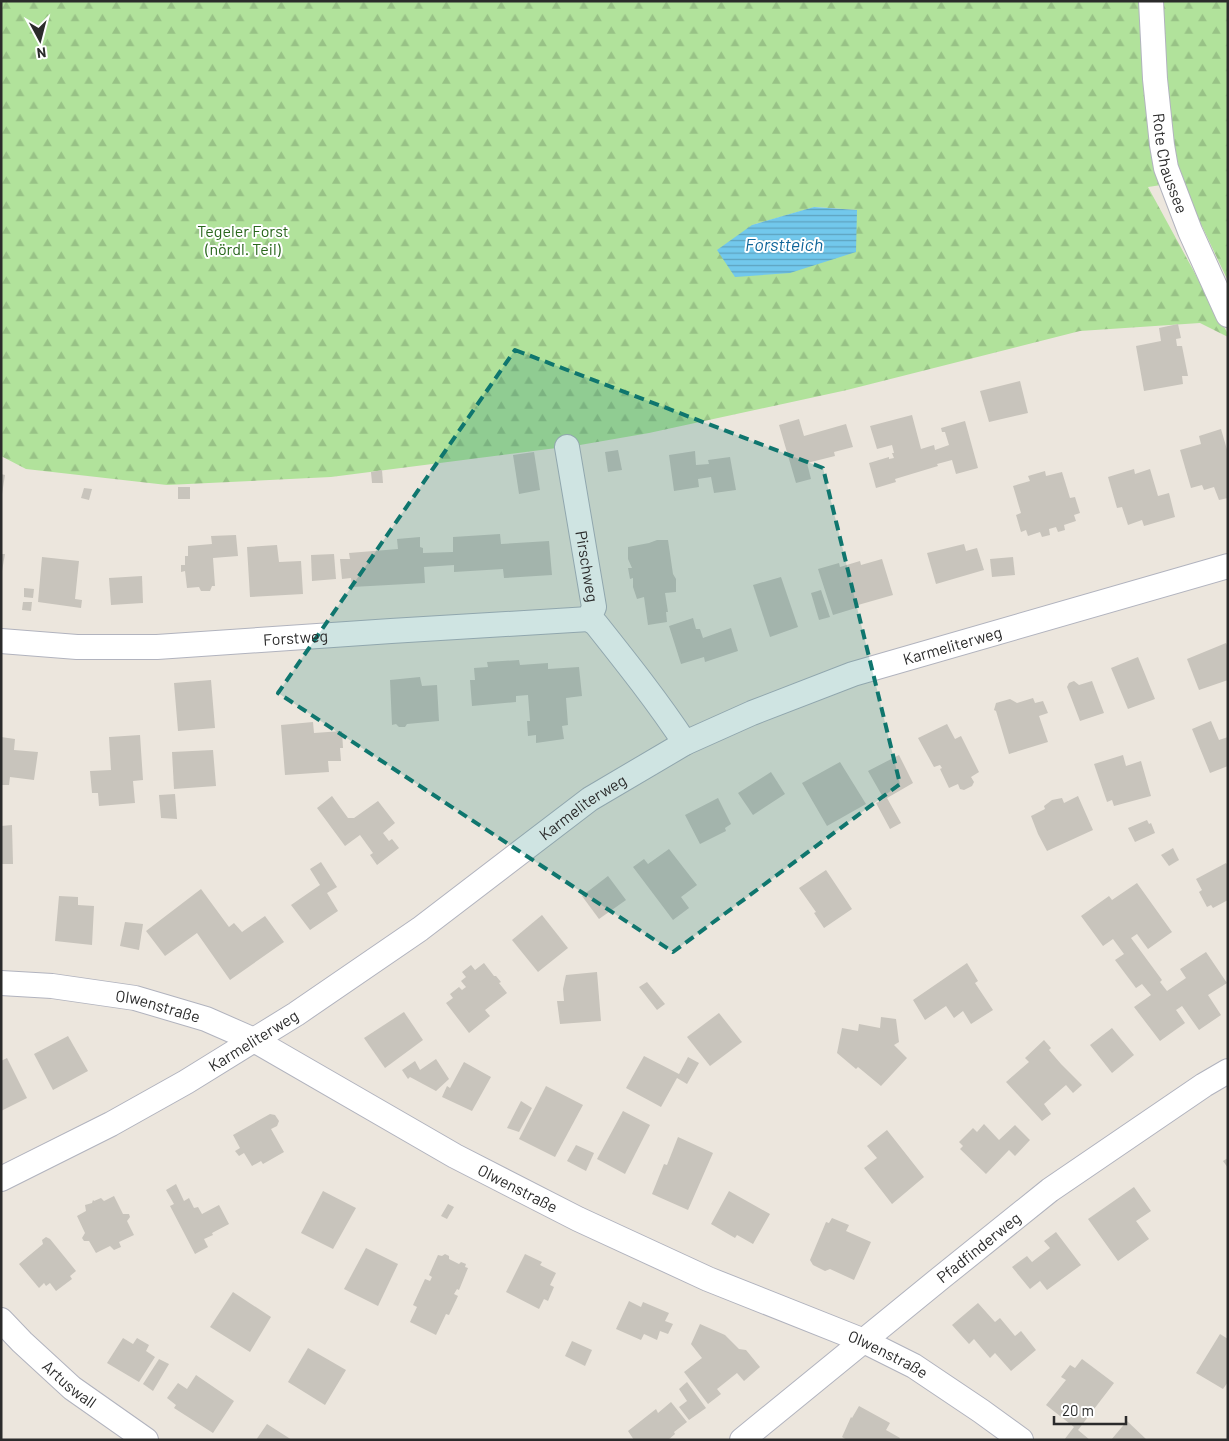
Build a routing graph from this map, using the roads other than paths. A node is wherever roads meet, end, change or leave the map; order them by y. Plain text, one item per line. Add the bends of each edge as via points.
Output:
1 (1151, 1) edge
2 (1228, 315) edge
3 (567, 447) dead end
4 (1228, 566) edge
5 (589, 619) junction
6 (1, 641) edge
7 (685, 743) junction
8 (1, 983) edge
9 (254, 1040) junction
10 (1228, 1070) edge
11 (1, 1179) edge
12 (1, 1320) edge
13 (864, 1341) junction
14 (146, 1440) edge
15 (742, 1440) edge
16 (1021, 1440) edge

1 - 2 street, Rote Chaussee via 1155,79 1166,168
3 - 5 street, Pirschweg via 594,607
4 - 7 street, Karmeliterweg via 853,674
5 - 6 street, Forstweg via 157,647 77,647
5 - 7 street, Pirschweg via 636,675
7 - 9 street, Karmeliterweg via 590,799 420,929
8 - 9 street, Olwenstraße via 52,986 135,998 206,1019
9 - 11 street, Karmeliterweg via 111,1124
9 - 13 street, Olwenstraße via 455,1156 578,1220 708,1278
10 - 13 street, Pfadfinderweg via 1050,1190
12 - 14 street, Artuswall via 72,1388
13 - 15 street, Pfadfinderweg
13 - 16 street, Olwenstraße via 914,1366

